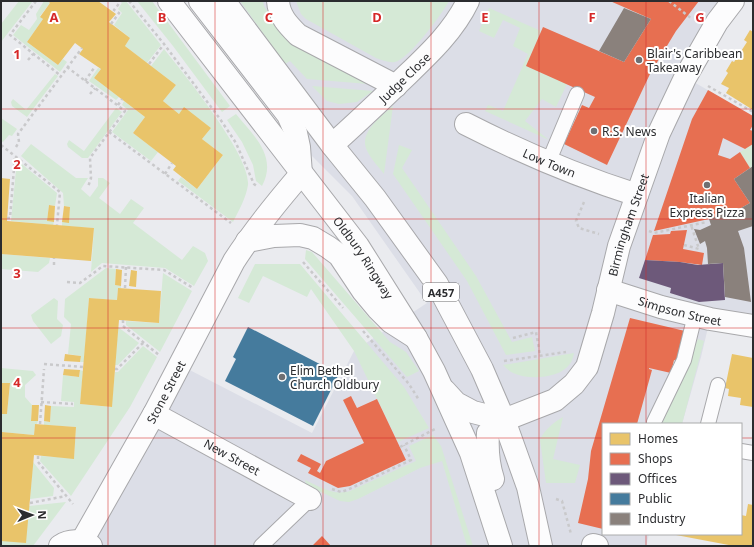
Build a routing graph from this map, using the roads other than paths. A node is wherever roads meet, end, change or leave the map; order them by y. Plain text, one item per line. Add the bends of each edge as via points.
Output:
1 (169, 1) edge
2 (200, 1) edge
3 (224, 1) edge
4 (278, 1) edge
5 (468, 1) edge
6 (733, 1) edge
7 (396, 86) junction
8 (578, 94) dead end
9 (466, 124) dead end
10 (274, 138) junction
11 (332, 145) junction
12 (299, 147) junction
13 (548, 163) junction
14 (301, 174) junction
15 (636, 195) junction
16 (241, 234) junction
17 (608, 290) junction
18 (695, 315) junction
19 (753, 326) edge
20 (416, 338) junction
21 (718, 385) dead end
22 (442, 387) junction
23 (154, 414) junction
24 (504, 420) junction
25 (654, 422) dead end
26 (708, 423) edge
27 (742, 451) edge
28 (753, 453) edge
29 (310, 499) joint
30 (87, 544) edge
31 (60, 546) edge
32 (261, 546) edge
33 (501, 546) edge
34 (511, 546) edge
35 (541, 546) edge

1 - 10 street, Oldbury Ringway
2 - 12 street via 288,116
3 - 11 street, A457
4 - 7 street via 278,8 286,24 298,35
5 - 7 street, Judge Close via 442,39
6 - 15 street, Birmingham Street via 717,22 685,78 659,133
7 - 11 street, Judge Close
8 - 13 lane
9 - 13 street, Low Town
10 - 12 street
10 - 14 street, Oldbury Ringway
11 - 12 street via 317,151
11 - 24 street, A457 via 375,198 437,284 482,369
12 - 14 street
13 - 15 street, Low Town
14 - 16 street, Stone Street via 278,201
14 - 20 street, Oldbury Ringway via 358,246
15 - 17 street, Birmingham Street
16 - 20 street via 300,235 313,238 339,255 364,292 391,322
16 - 23 street, Stone Street via 234,261
17 - 18 street, Simpson Street
17 - 24 street, Birmingham Street via 587,367 574,384 555,400
18 - 19 street, Simpson Street
18 - 25 lane via 684,360
20 - 22 street, Oldbury Ringway
21 - 26 lane
22 - 24 street via 456,403 473,412
22 - 33 street, Oldbury Ringway via 471,452
23 - 29 street, New Street
23 - 30 street, Stone Street
24 - 34 street, Birmingham Street via 488,433 487,451
24 - 35 street, A457 via 528,487
27 - 28 lane
29 - 32 lane
30 - 31 street, Stone Street via 67,542

